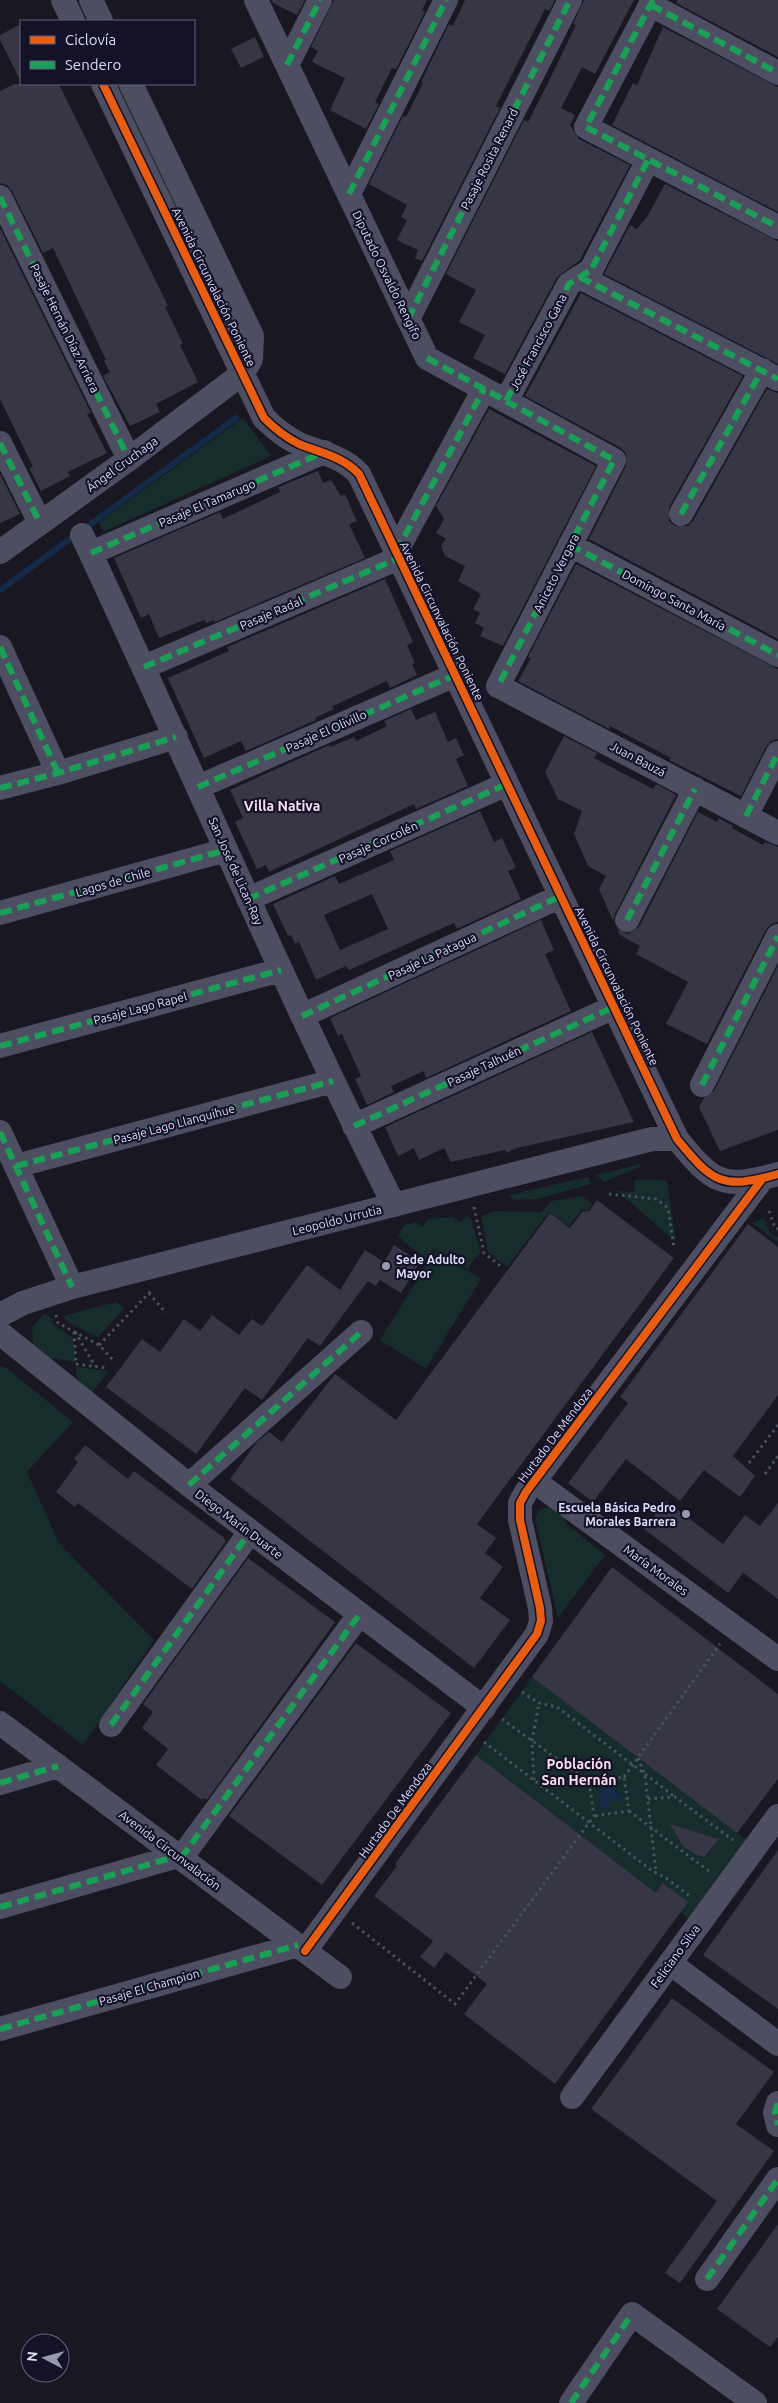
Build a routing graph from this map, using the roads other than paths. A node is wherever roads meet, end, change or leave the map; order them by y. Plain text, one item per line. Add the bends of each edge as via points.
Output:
1 (63, 0) edge
2 (91, 0) edge
3 (256, 0) edge
4 (320, 0) edge
5 (446, 0) edge
6 (570, 0) edge
7 (652, 1) edge
8 (73, 20) edge
9 (101, 20) edge
10 (287, 65) junction
11 (778, 73) edge
12 (103, 85) edge
13 (131, 85) edge
14 (648, 160) junction
15 (349, 194) junction
16 (0, 197) edge
17 (778, 227) edge
18 (580, 277) junction
19 (408, 319) junction
20 (243, 373) junction
21 (770, 375) edge
22 (484, 389) junction
23 (506, 401) junction
24 (0, 443) edge
25 (324, 452) junction
26 (129, 459) junction
27 (614, 460) joint
28 (681, 514) dead end
29 (40, 523) junction
30 (87, 544) joint
31 (570, 545) junction
32 (0, 552) edge
33 (398, 555) junction
34 (0, 647) edge
35 (778, 655) edge
36 (144, 668) junction
37 (455, 675) junction
38 (498, 686) junction
39 (468, 703) junction
40 (176, 737) junction
41 (778, 753) edge
42 (58, 773) junction
43 (507, 784) junction
44 (198, 787) junction
45 (0, 788) edge
46 (695, 790) junction
47 (746, 816) junction
48 (778, 833) edge
49 (226, 850) junction
50 (561, 896) junction
51 (248, 899) junction
52 (0, 913) edge
53 (627, 920) dead end
54 (778, 936) edge
55 (281, 970) junction
56 (614, 1007) junction
57 (302, 1016) junction
58 (0, 1046) edge
59 (333, 1082) junction
60 (702, 1085) dead end
61 (354, 1126) junction
62 (0, 1132) edge
63 (677, 1139) junction
64 (16, 1166) junction
65 (761, 1179) edge
66 (394, 1205) junction
67 (72, 1287) junction
68 (0, 1315) edge
69 (361, 1332) dead end
70 (0, 1333) edge
71 (534, 1481) junction
72 (189, 1485) junction
73 (250, 1532) junction
74 (358, 1615) junction
75 (778, 1659) edge
76 (484, 1708) junction
77 (0, 1723) edge
78 (111, 1725) dead end
79 (58, 1766) junction
80 (0, 1783) edge
81 (778, 1816) edge
82 (180, 1857) junction
83 (0, 1907) edge
84 (302, 1948) junction
85 (670, 1963) junction
86 (340, 1976) dead end
87 (0, 2029) edge
88 (778, 2044) edge
89 (572, 2097) dead end
90 (778, 2103) edge
91 (778, 2125) edge
92 (778, 2179) edge
93 (707, 2279) dead end
94 (571, 2403) edge
95 (755, 2403) edge

1 - 8 street
2 - 9 street
3 - 10 street, Diputado Osvaldo Rengifo
4 - 10 street
5 - 15 street
6 - 19 street, Pasaje Rosita Renard
7 - 11 street
7 - 14 street via 586,127
10 - 15 street, Diputado Osvaldo Rengifo
12 - 20 street, Avenida Circunvalación Poniente
13 - 20 street, Avenida Circunvalación Poniente via 252,336 251,359
14 - 17 street
14 - 18 street, José Francisco Gana via 592,270
15 - 19 street, Diputado Osvaldo Rengifo
16 - 26 street, Pasaje Hernán Díaz Arriera
18 - 21 street
18 - 23 street, José Francisco Gana via 569,284
19 - 22 street, Diputado Osvaldo Rengifo via 427,358
20 - 25 street, Avenida Circunvalación Poniente via 264,418 273,427 298,443
20 - 26 street, Ángel Cruchaga
21 - 28 street
22 - 23 street, Diputado Osvaldo Rengifo
22 - 33 street
23 - 27 street, Diputado Osvaldo Rengifo
24 - 29 street
25 - 30 street, Pasaje El Tamarugo
25 - 33 street, Avenida Circunvalación Poniente via 349,464 358,474
26 - 29 street, Ángel Cruchaga
27 - 31 street, Aniceto Vergara
29 - 32 street, Ángel Cruchaga
30 - 36 street, San José de Lican-Ray
31 - 35 street, Domingo Santa María
31 - 38 street, Aniceto Vergara
33 - 36 street, Pasaje Radal
33 - 37 street, Avenida Circunvalación Poniente
34 - 42 street
36 - 40 street, San José de Lican-Ray
37 - 39 street, Avenida Circunvalación Poniente
37 - 44 street, Pasaje El Olivillo
38 - 39 street
38 - 46 street, Juan Bauzá
39 - 43 street, Avenida Circunvalación Poniente
40 - 42 street
40 - 44 street, San José de Lican-Ray
41 - 47 street
42 - 45 street
43 - 50 street, Avenida Circunvalación Poniente
43 - 51 street, Pasaje Corcolén
44 - 49 street, San José de Lican-Ray
46 - 47 street, Juan Bauzá
46 - 53 street
47 - 48 street, Juan Bauzá
49 - 51 street, San José de Lican-Ray
49 - 52 street, Lagos de Chile
50 - 56 street, Avenida Circunvalación Poniente
50 - 57 street, Pasaje La Patagua
51 - 55 street, San José de Lican-Ray
54 - 60 street
55 - 57 street, San José de Lican-Ray
55 - 58 street, Pasaje Lago Rapel
56 - 61 street, Pasaje Talhuén
56 - 63 street, Avenida Circunvalación Poniente
57 - 59 street, San José de Lican-Ray
59 - 61 street, San José de Lican-Ray
59 - 64 street, Pasaje Lago Llanquihue
61 - 66 street, San José de Lican-Ray
62 - 64 street
63 - 65 street, Avenida Circunvalación Poniente via 711,1175 724,1181
63 - 66 street, Leopoldo Urrutia via 652,1139
64 - 67 street
65 - 71 street, Hurtado De Mendoza
66 - 67 street, Leopoldo Urrutia
67 - 68 street, Leopoldo Urrutia via 23,1303
69 - 72 street
70 - 72 street, Diego Marín Duarte
71 - 75 street, María Morales
71 - 76 street, Hurtado De Mendoza via 520,1503 520,1520 541,1621 537,1634
72 - 73 street, Diego Marín Duarte
73 - 74 street, Diego Marín Duarte
73 - 78 street
74 - 76 street, Diego Marín Duarte
74 - 82 street
76 - 84 street, Hurtado De Mendoza via 336,1910
77 - 79 street, Avenida Circunvalación
79 - 80 street
79 - 82 street, Avenida Circunvalación
81 - 85 street, Feliciano Silva
82 - 83 street
82 - 84 street, Avenida Circunvalación
84 - 86 street, Avenida Circunvalación
84 - 87 street, Pasaje El Champion
85 - 88 street
85 - 89 street, Feliciano Silva
90 - 91 street via 775,2112
92 - 93 street
94 - 95 street via 632,2314

